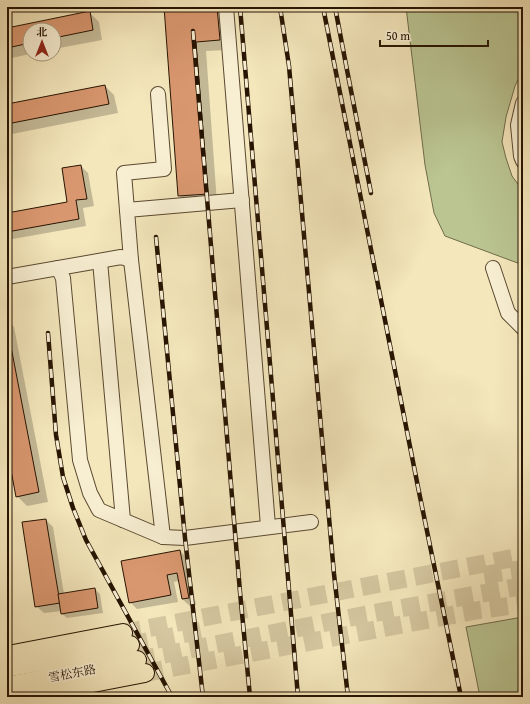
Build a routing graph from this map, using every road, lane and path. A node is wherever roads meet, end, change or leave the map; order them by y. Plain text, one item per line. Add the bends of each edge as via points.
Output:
1 (226, 7) edge
2 (158, 94) dead end
3 (523, 103) edge
4 (523, 161) edge
5 (242, 200) junction
6 (127, 210) junction
7 (132, 260) junction
8 (100, 261) junction
9 (58, 268) junction
10 (493, 268) dead end
11 (7, 277) edge
12 (523, 328) edge
13 (123, 520) junction
14 (311, 522) dead end
15 (268, 526) junction
16 (163, 537) junction
17 (134, 653) junction
18 (7, 655) edge
19 (7, 668) edge
20 (7, 686) edge
21 (7, 691) edge
22 (8, 697) edge
23 (20, 697) edge

1 - 5 street
2 - 6 street via 164,169 124,173
3 - 4 street via 518,125
5 - 6 street
5 - 15 street
6 - 7 street
7 - 8 street via 121,257
7 - 16 street
8 - 9 street
8 - 13 street
9 - 11 street
9 - 13 street via 63,278 80,460 90,493 99,510
10 - 12 street via 508,313
13 - 16 street
14 - 15 street
15 - 16 street via 185,538
17 - 18 main road
17 - 19 main road, 雪松东路
17 - 20 main road, 雪松东路
17 - 23 main road
21 - 22 street

